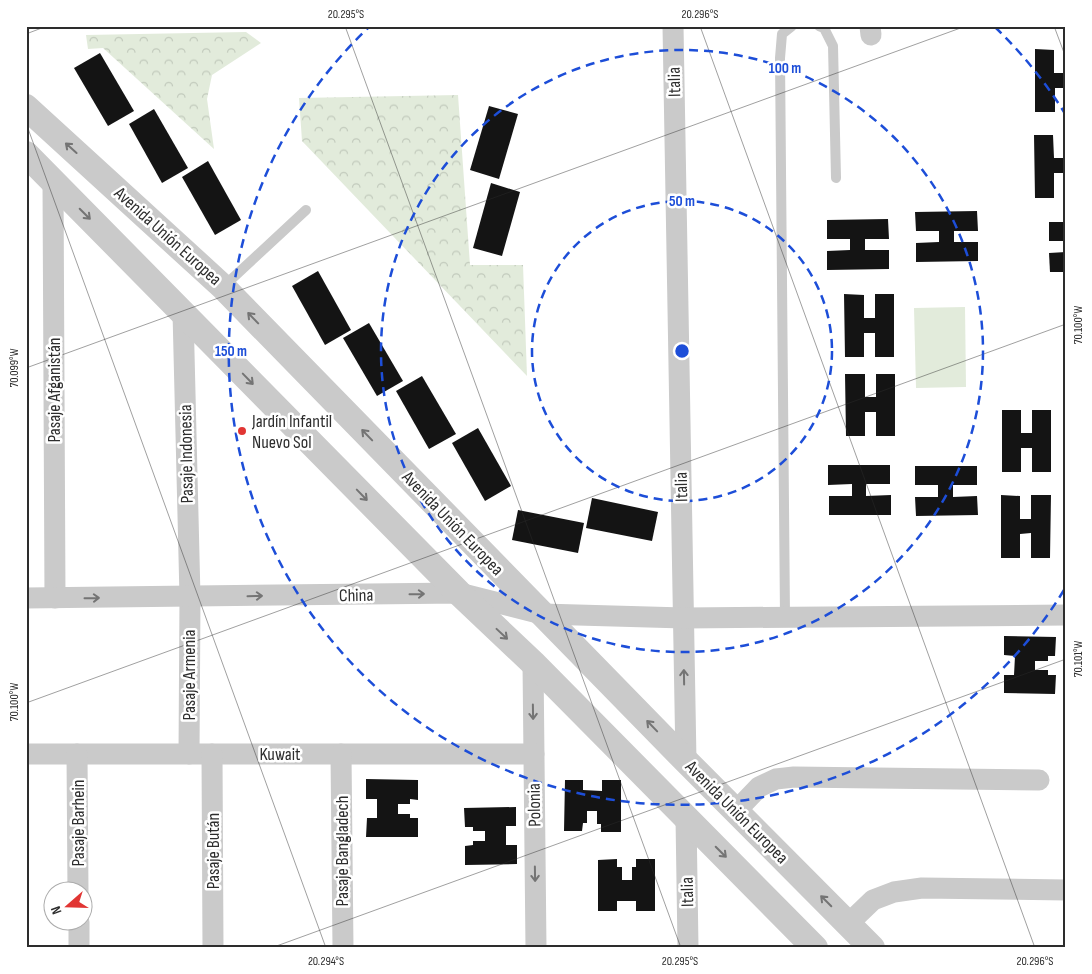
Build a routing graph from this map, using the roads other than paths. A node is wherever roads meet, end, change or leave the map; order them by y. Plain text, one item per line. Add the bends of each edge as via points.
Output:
1 (673, 26) edge
2 (792, 26) edge
3 (819, 26) edge
4 (26, 107) edge
5 (26, 154) edge
6 (836, 178) dead end
7 (53, 182) junction
8 (306, 210) dead end
9 (224, 287) junction
10 (183, 312) junction
11 (458, 593) junction
12 (190, 597) junction
13 (26, 598) edge
14 (55, 598) junction
15 (542, 614) junction
16 (1066, 615) edge
17 (786, 617) junction
18 (684, 618) junction
19 (533, 663) junction
20 (26, 754) edge
21 (77, 754) junction
22 (189, 754) junction
23 (212, 754) junction
24 (342, 754) junction
25 (534, 754) junction
26 (686, 761) junction
27 (1039, 780) dead end
28 (736, 811) junction
29 (686, 818) junction
30 (78, 882) edge
31 (1066, 890) edge
32 (848, 924) junction
33 (78, 932) edge
34 (79, 948) edge
35 (213, 948) edge
36 (343, 948) edge
37 (536, 948) edge
38 (688, 948) edge
39 (815, 948) edge
40 (872, 948) edge

1 - 18 street, Italia
2 - 17 lane via 782,34 780,58
3 - 6 lane via 824,28 833,46
9 -> 4 street, Avenida Unión Europea
5 - 7 street
7 -> 10 street
7 - 14 street, Pasaje Afganistán
8 - 9 lane
15 -> 9 street, Avenida Unión Europea
10 -> 11 street
10 - 12 street, Pasaje Indonesia
12 -> 11 street, China
11 - 15 street, China
11 -> 19 street
14 -> 12 street, China
12 - 22 street, Pasaje Armenia
13 - 14 street, China
15 - 18 street, China
26 -> 15 street, Avenida Unión Europea
16 - 17 street, China
17 - 18 street, China
26 -> 18 street, Italia
19 -> 25 street, Polonia
19 - 29 street
20 - 21 street, Kuwait
21 - 22 street, Kuwait
21 - 30 street, Pasaje Barhein
22 - 23 street, Kuwait
23 - 24 street, Kuwait
23 - 35 street, Pasaje Bután
24 - 25 street, Kuwait
24 - 36 street, Pasaje Bangladech
25 -> 37 street, Polonia
26 - 28 street, Avenida Unión Europea
26 - 29 street, Italia
27 - 28 street via 794,777 776,779 759,787
32 -> 28 street, Avenida Unión Europea
29 - 38 street, Italia
29 -> 39 street
31 - 32 street via 922,888 894,892 873,900
32 - 40 street, Avenida Unión Europea
33 - 34 street

